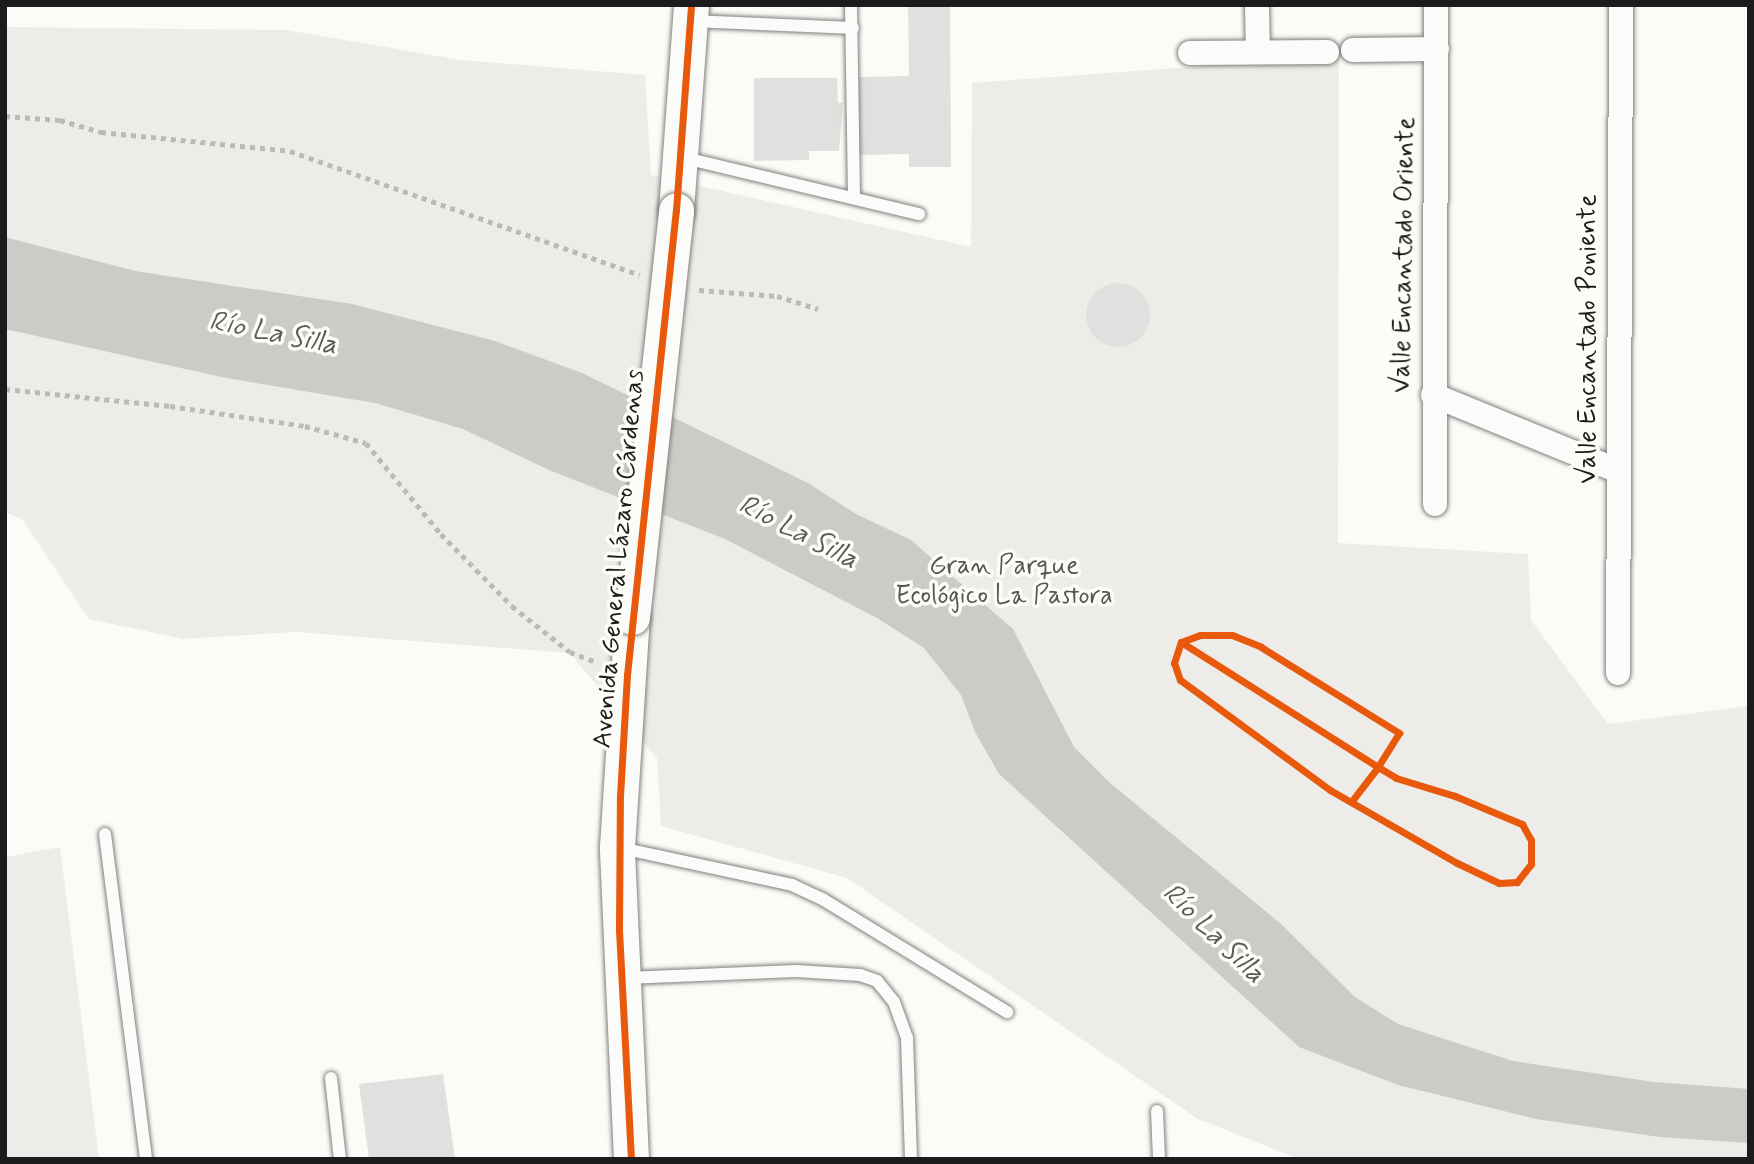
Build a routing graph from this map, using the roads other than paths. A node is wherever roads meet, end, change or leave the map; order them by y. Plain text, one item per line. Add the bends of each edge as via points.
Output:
1 (851, 5) edge
2 (1257, 5) edge
3 (1436, 5) edge
4 (1621, 5) edge
5 (690, 13) edge
6 (853, 29) junction
7 (1437, 49) junction
8 (1258, 51) junction
9 (1353, 51) dead end
10 (1327, 52) dead end
11 (1189, 53) dead end
12 (681, 157) junction
13 (854, 196) junction
14 (919, 214) dead end
15 (1433, 395) junction
16 (1618, 471) junction
17 (1435, 504) dead end
18 (1618, 673) dead end
19 (105, 834) dead end
20 (617, 847) junction
21 (622, 978) junction
22 (1007, 1012) dead end
23 (331, 1078) dead end
24 (1157, 1111) dead end
25 (146, 1159) edge
26 (340, 1159) edge
27 (631, 1159) edge
28 (911, 1159) edge
29 (1160, 1159) edge

1 - 6 lane
2 - 8 street
3 - 7 street, Valle Encantado Oriente
4 - 16 street, Valle Encantado Poniente
5 - 6 lane
5 - 12 street, Avenida General Lázaro Cárdenas
6 - 13 lane
7 - 9 street
7 - 15 street, Valle Encantado Oriente
8 - 10 street
8 - 11 street
12 - 13 lane
12 - 20 street, Avenida General Lázaro Cárdenas, bridge via 626,675
13 - 14 lane
15 - 16 street
15 - 17 street, Valle Encantado Oriente
16 - 18 street, Valle Encantado Poniente
19 - 25 lane
20 - 21 street, Avenida General Lázaro Cárdenas
20 - 22 lane via 792,885
21 - 27 street, Avenida General Lázaro Cárdenas
21 - 28 lane via 796,971 860,975 877,981 894,1002 907,1038
23 - 26 lane
24 - 29 lane

